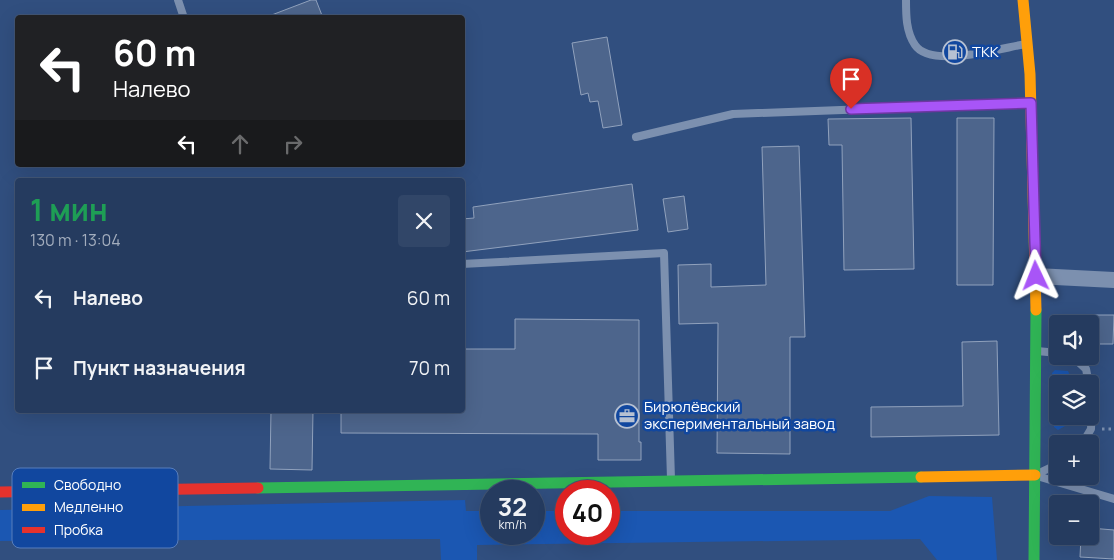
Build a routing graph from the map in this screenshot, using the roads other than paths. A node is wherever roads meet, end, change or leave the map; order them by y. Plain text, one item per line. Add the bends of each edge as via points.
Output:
1 (178, 0) edge
2 (906, 0) edge
3 (1023, 0) edge
4 (183, 15) edge
5 (1028, 44) junction
6 (1031, 103) junction
7 (636, 136) dead end
8 (465, 264) edge
9 (1036, 276) junction
10 (1114, 280) edge
11 (1036, 351) junction
12 (1049, 352) edge
13 (1049, 468) edge
14 (1035, 475) junction
15 (671, 481) junction
16 (178, 489) edge
17 (1114, 499) edge
18 (1034, 560) edge

1 - 4 lane
2 - 5 lane via 907,23 915,46 932,56 957,57
3 - 5 street
5 - 6 street
6 - 7 lane via 733,114
6 - 9 street
8 - 15 lane via 664,253
9 - 10 street
9 - 11 street
11 - 12 lane
11 - 14 street
13 - 14 lane
14 - 15 street
14 - 17 lane
14 - 18 street
15 - 16 street

